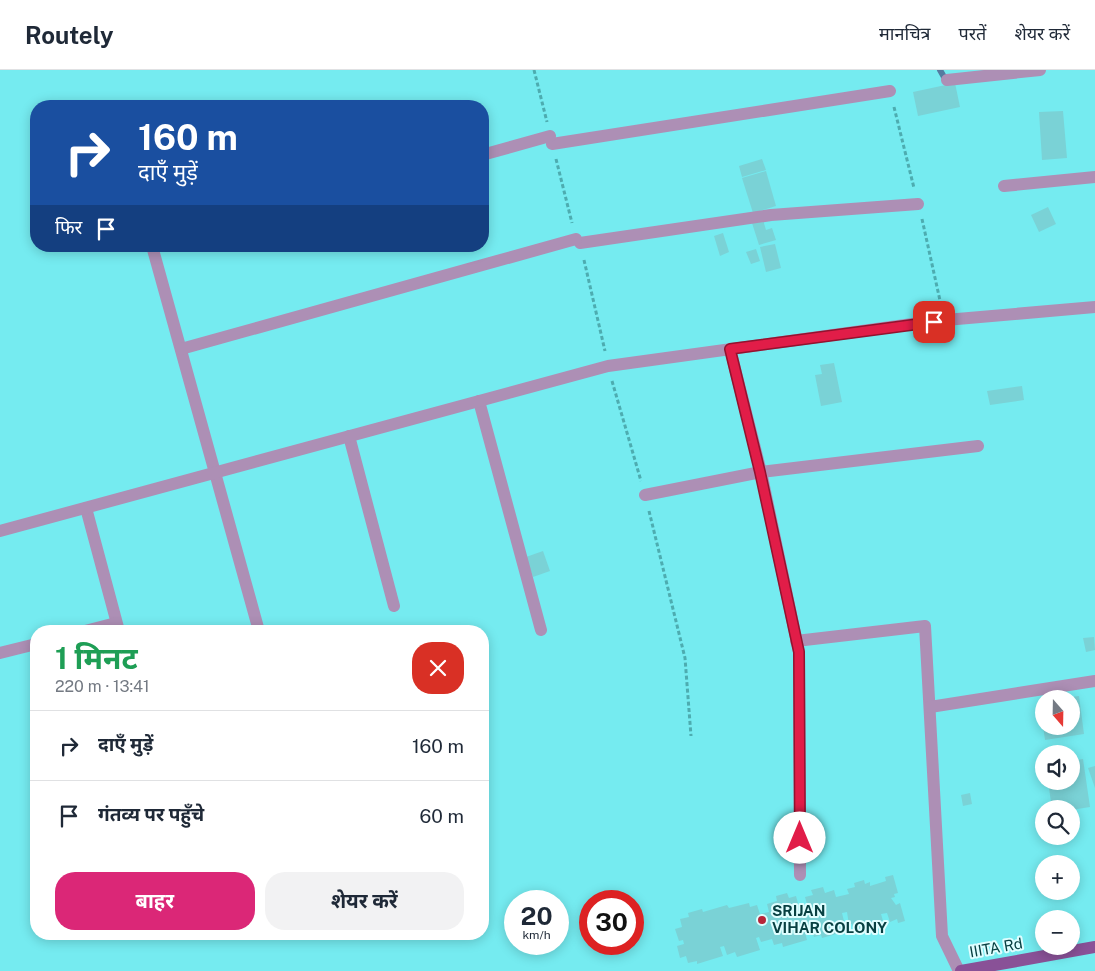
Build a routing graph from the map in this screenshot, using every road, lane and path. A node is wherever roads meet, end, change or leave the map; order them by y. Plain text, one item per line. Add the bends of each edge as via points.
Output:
1 (534, 70) edge
2 (1040, 70) edge
3 (947, 80) dead end
4 (890, 91) dead end
5 (551, 140) junction
6 (489, 153) edge
7 (1095, 178) edge
8 (1004, 186) dead end
9 (918, 204) dead end
10 (578, 241) junction
11 (154, 252) edge
12 (1095, 307) edge
13 (181, 349) junction
14 (730, 349) junction
15 (608, 366) junction
16 (478, 401) junction
17 (349, 436) junction
18 (978, 446) dead end
19 (760, 472) junction
20 (214, 473) junction
21 (645, 495) junction
22 (86, 508) junction
23 (0, 531) edge
24 (394, 606) dead end
25 (117, 625) edge
26 (258, 625) edge
27 (541, 630) dead end
28 (796, 642) junction
29 (30, 646) edge
30 (0, 653) edge
31 (1095, 681) edge
32 (930, 707) junction
33 (691, 736) dead end
34 (800, 875) dead end
35 (1095, 947) edge
36 (960, 971) edge

1 - 5 path
2 - 3 street
4 - 5 street
5 - 6 street
5 - 10 path
7 - 8 street
9 - 10 street via 771,215
10 - 13 street
10 - 15 path
11 - 13 street
12 - 14 street via 934,322
13 - 20 street
14 - 15 street
14 - 19 street
15 - 16 street
15 - 21 path
16 - 17 street
16 - 27 street
17 - 20 street
17 - 24 street
18 - 19 street
19 - 21 street
19 - 28 street
20 - 22 street
20 - 26 street
21 - 33 path via 685,658
22 - 23 street
22 - 25 street
28 - 32 street via 925,626
28 - 34 street via 799,652
29 - 30 street
31 - 32 street
32 - 36 street via 942,936
35 - 36 main road, IIITA Rd

